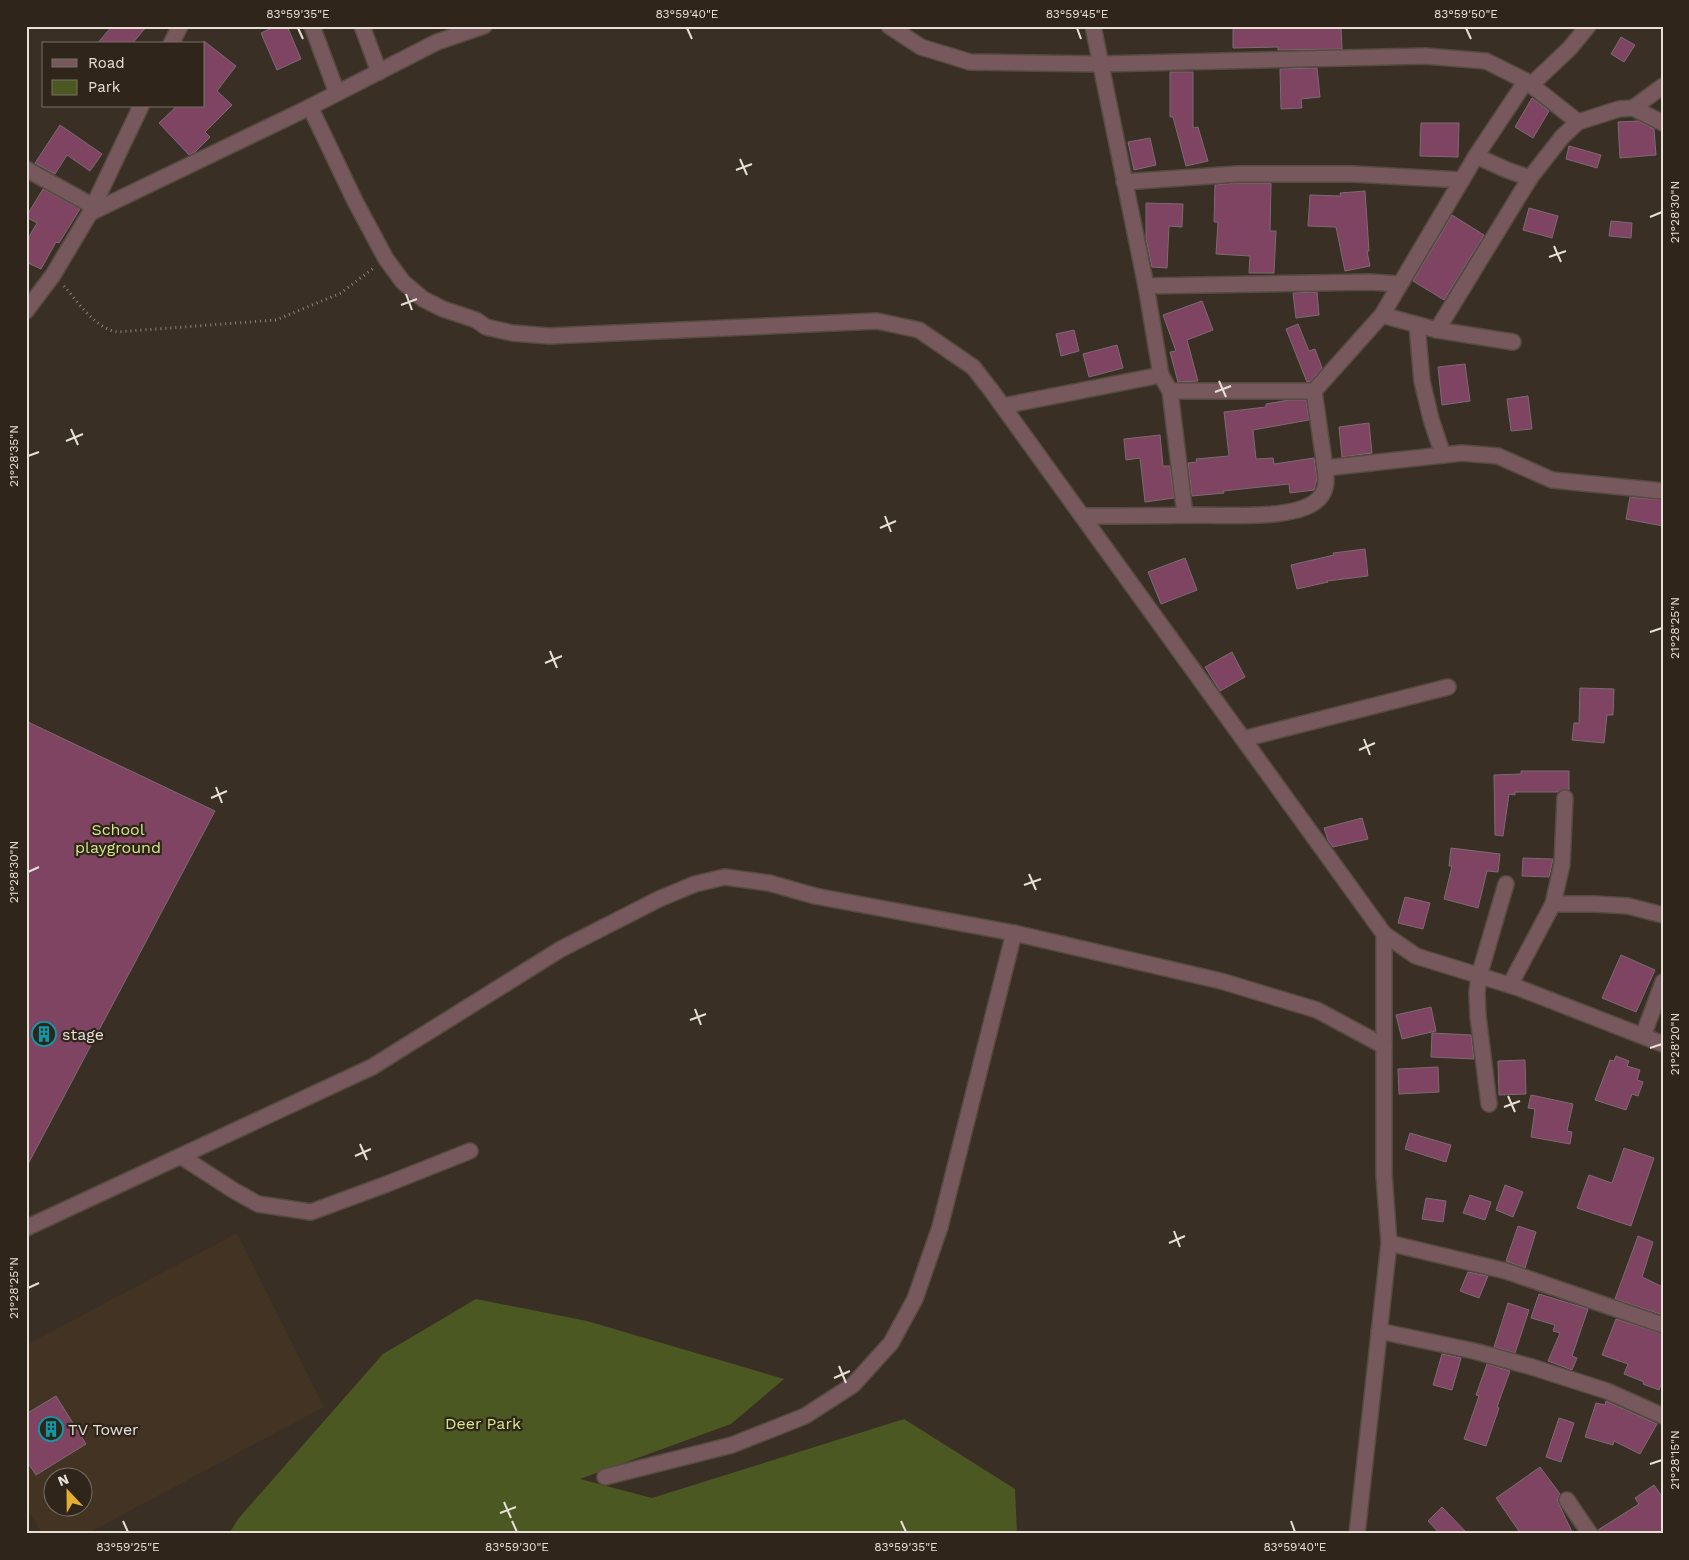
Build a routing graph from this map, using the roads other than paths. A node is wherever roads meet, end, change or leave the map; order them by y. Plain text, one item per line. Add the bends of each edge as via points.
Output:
1 (180, 26) edge
2 (312, 26) edge
3 (362, 26) edge
4 (484, 26) edge
5 (889, 26) edge
6 (1093, 26) edge
7 (1588, 26) edge
8 (172, 42) edge
9 (1101, 64) junction
10 (380, 72) junction
11 (1529, 83) junction
12 (1663, 86) edge
13 (337, 93) junction
14 (310, 107) junction
15 (140, 108) edge
16 (1633, 108) junction
17 (1578, 122) junction
18 (1663, 123) edge
19 (1476, 156) junction
20 (26, 169) edge
21 (1530, 178) junction
22 (1462, 180) junction
23 (1124, 182) junction
24 (92, 210) junction
25 (1400, 284) junction
26 (1146, 286) junction
27 (26, 311) edge
28 (1382, 316) junction
29 (1417, 325) junction
30 (1437, 330) junction
31 (1514, 342) dead end
32 (1161, 375) junction
33 (1170, 391) junction
34 (1314, 391) junction
35 (1003, 406) junction
36 (1442, 456) junction
37 (1325, 468) junction
38 (1663, 491) edge
39 (1083, 516) junction
40 (1185, 516) junction
41 (1448, 687) dead end
42 (1243, 739) junction
43 (1565, 798) dead end
44 (1506, 884) dead end
45 (1553, 904) junction
46 (1663, 915) edge
47 (1014, 933) junction
48 (1384, 934) junction
49 (1479, 976) junction
50 (1663, 982) edge
51 (1510, 985) junction
52 (1642, 1036) junction
53 (1663, 1044) edge
54 (1384, 1046) junction
55 (1489, 1104) dead end
56 (470, 1150) dead end
57 (182, 1156) junction
58 (26, 1228) edge
59 (1388, 1243) junction
60 (1663, 1325) edge
61 (1379, 1331) junction
62 (1663, 1416) edge
63 (605, 1477) dead end
64 (1566, 1500) dead end
65 (1358, 1534) edge
66 (1590, 1534) edge

1 - 8 street
2 - 13 street
3 - 10 street
4 - 10 street via 437,42
5 - 9 street via 921,47 970,62
6 - 9 street
7 - 11 street via 1570,48
9 - 11 street via 1425,56 1486,61
9 - 23 street
10 - 13 street
11 - 17 street
11 - 19 street
12 - 16 street
13 - 14 street
14 - 24 street
14 - 35 street via 386,259 403,282 423,299 443,309 512,334 549,336 877,321 919,330 973,366
15 - 24 street
16 - 17 street via 1618,109
16 - 18 street
17 - 21 street
19 - 21 street
19 - 22 street
20 - 24 street
21 - 30 street
22 - 23 street via 1353,174 1256,174
22 - 25 street
23 - 26 street
24 - 27 street via 53,275
25 - 26 street
25 - 28 street
26 - 32 street
28 - 29 street
28 - 34 street
29 - 30 street
29 - 36 street via 1422,381
30 - 31 street
32 - 33 street
32 - 35 street
33 - 34 street
33 - 40 street
34 - 37 street
35 - 39 street
36 - 37 street
36 - 38 street via 1462,453 1498,456 1552,480
37 - 40 street via 1326,490 1315,503 1301,510 1265,515
39 - 40 street
39 - 42 street
41 - 42 street
42 - 48 street
43 - 45 street via 1562,864
44 - 49 street
45 - 46 street via 1628,906
45 - 51 street
47 - 54 street via 1221,981 1317,1010
47 - 57 street via 815,896 768,883 725,877 695,884 561,949 372,1067
47 - 63 street via 940,1227 915,1299 891,1343 853,1384 805,1416 732,1445
48 - 49 street via 1416,956
48 - 54 street
49 - 51 street
49 - 55 street via 1478,1016
50 - 52 street
51 - 52 street
52 - 53 street
54 - 59 street via 1384,1174
56 - 57 street via 311,1212 258,1204
57 - 58 street
59 - 60 street via 1506,1271
59 - 61 street
61 - 62 street via 1532,1367 1607,1391
61 - 65 street
64 - 66 street

